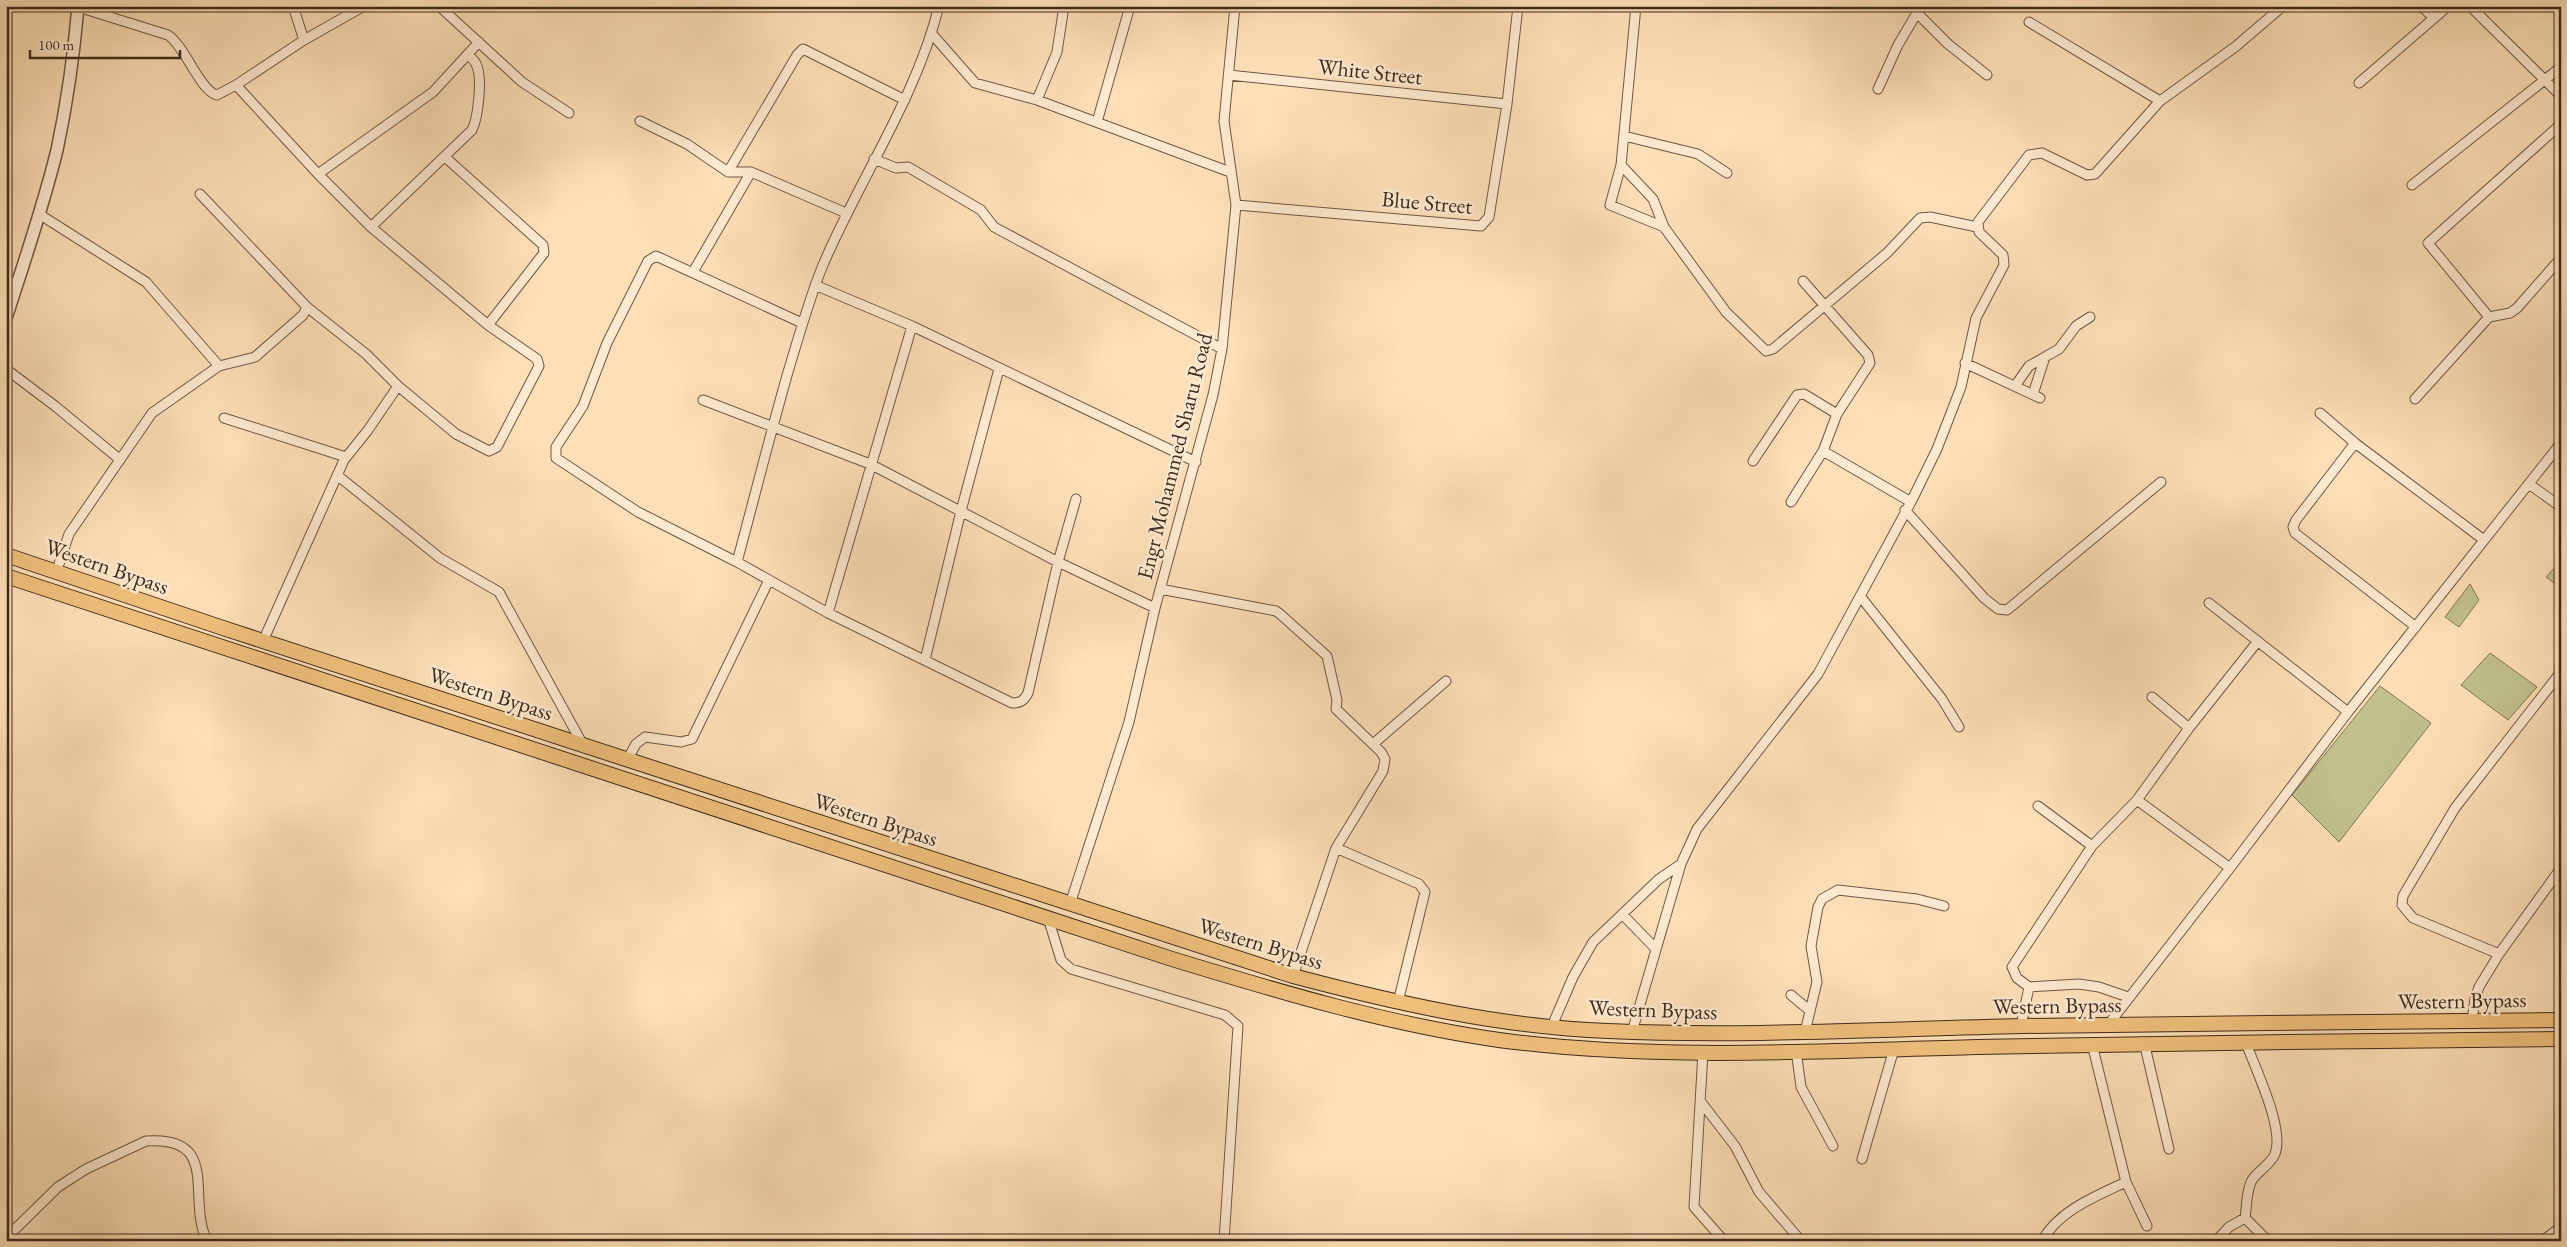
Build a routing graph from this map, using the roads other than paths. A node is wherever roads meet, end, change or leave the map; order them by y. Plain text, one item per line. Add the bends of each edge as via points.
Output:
1 (78, 6) edge
2 (293, 6) edge
3 (364, 6) edge
4 (439, 6) edge
5 (939, 6) edge
6 (1064, 6) edge
7 (1130, 6) edge
8 (1235, 6) edge
9 (1518, 6) edge
10 (1636, 6) edge
11 (2284, 6) edge
12 (2421, 6) edge
13 (2448, 6) edge
14 (2470, 6) edge
15 (1919, 10) edge
16 (2434, 18) junction
17 (2029, 22) dead end
18 (932, 34) junction
19 (304, 40) junction
20 (479, 42) junction
21 (469, 55) junction
22 (2561, 67) edge
23 (1229, 75) junction
24 (1987, 75) dead end
25 (2543, 80) junction
26 (2359, 83) dead end
27 (236, 85) junction
28 (1878, 90) dead end
29 (2561, 96) edge
30 (905, 100) junction
31 (1037, 100) junction
32 (2160, 101) junction
33 (1507, 104) junction
34 (569, 113) dead end
35 (640, 120) dead end
36 (1098, 122) junction
37 (2561, 124) edge
38 (1624, 136) junction
39 (445, 158) junction
40 (874, 158) junction
41 (1621, 165) junction
42 (728, 172) junction
43 (750, 172) junction
44 (1230, 172) junction
45 (1726, 173) dead end
46 (318, 174) junction
47 (2412, 185) dead end
48 (200, 194) dead end
49 (1236, 204) junction
50 (846, 213) junction
51 (39, 214) junction
52 (371, 227) junction
53 (1664, 227) junction
54 (1977, 227) junction
55 (2561, 258) edge
56 (693, 272) junction
57 (1802, 281) dead end
58 (815, 285) junction
59 (1824, 305) junction
60 (306, 307) junction
61 (2090, 317) dead end
62 (2489, 317) junction
63 (6, 318) edge
64 (802, 324) junction
65 (488, 325) junction
66 (912, 326) junction
67 (1222, 350) junction
68 (2045, 357) junction
69 (1965, 362) junction
70 (219, 366) junction
71 (999, 369) junction
72 (6, 370) edge
73 (398, 386) junction
74 (2015, 386) junction
75 (2415, 399) dead end
76 (703, 400) dead end
77 (2320, 413) dead end
78 (1837, 414) junction
79 (224, 418) dead end
80 (773, 426) junction
81 (2355, 443) junction
82 (2561, 443) edge
83 (1823, 451) junction
84 (346, 456) junction
85 (118, 458) junction
86 (1753, 461) dead end
87 (1196, 462) junction
88 (870, 464) junction
89 (336, 475) junction
90 (2161, 482) dead end
91 (2529, 484) junction
92 (1076, 499) dead end
93 (1791, 502) dead end
94 (1912, 502) junction
95 (2561, 507) edge
96 (1905, 510) junction
97 (961, 511) junction
98 (2484, 540) junction
99 (6, 555) edge
100 (738, 562) junction
101 (1058, 562) junction
102 (56, 570) junction
103 (6, 576) edge
104 (769, 580) junction
105 (1160, 589) junction
106 (1860, 596) junction
107 (2209, 603) dead end
108 (1154, 608) junction
109 (828, 612) junction
110 (2416, 627) junction
111 (263, 641) junction
112 (2258, 641) junction
113 (925, 660) junction
114 (2561, 672) edge
115 (1446, 681) dead end
116 (2152, 697) dead end
117 (2348, 712) junction
118 (1959, 728) dead end
119 (2189, 728) junction
120 (1373, 744) junction
121 (583, 746) junction
122 (627, 760) junction
123 (2137, 800) junction
124 (2038, 806) dead end
125 (2092, 846) junction
126 (1336, 848) junction
127 (1680, 864) junction
128 (2230, 868) junction
129 (2561, 868) edge
130 (1070, 904) junction
131 (1944, 906) dead end
132 (1622, 914) junction
133 (1048, 918) junction
134 (1656, 949) junction
135 (2500, 954) junction
136 (1293, 976) junction
137 (2028, 987) junction
138 (1791, 995) dead end
139 (2128, 997) junction
140 (1398, 1002) junction
141 (1809, 1010) junction
142 (2561, 1020) edge
143 (2472, 1021) junction
144 (2108, 1025) junction
145 (1552, 1026) junction
146 (2021, 1026) junction
147 (1919, 1030) junction
148 (1632, 1032) junction
149 (1805, 1032) junction
150 (2561, 1039) edge
151 (2144, 1042) junction
152 (2246, 1043) junction
153 (2092, 1044) junction
154 (1920, 1048) junction
155 (1894, 1049) junction
156 (1796, 1050) junction
157 (1703, 1052) junction
158 (1701, 1102) junction
159 (1833, 1146) dead end
160 (2169, 1149) dead end
161 (1862, 1159) dead end
162 (2126, 1182) junction
163 (2245, 1218) junction
164 (2147, 1226) dead end
165 (2561, 1226) edge
166 (6, 1238) edge
167 (207, 1241) edge
168 (1224, 1241) edge
169 (1724, 1241) edge
170 (1801, 1241) edge
171 (2042, 1241) edge
172 (2216, 1241) edge
173 (2268, 1241) edge
174 (2542, 1241) edge

1 - 27 street via 172,38 212,94 217,95
1 - 51 street via 57,149
2 - 19 street
3 - 19 street
4 - 20 street
5 - 18 street
6 - 31 street via 1058,52
7 - 36 street
8 - 23 street, Engr Mohammed Sharu Road
9 - 33 street, Blue Street
10 - 38 street
11 - 32 street via 2235,47
12 - 16 street
13 - 16 street
14 - 25 street
15 - 24 street via 1948,44
15 - 28 street via 1898,45
16 - 26 street
17 - 32 street
18 - 30 street
18 - 31 street via 974,83
19 - 27 street
20 - 21 street
20 - 34 street via 522,82
21 - 39 street via 477,67 477,119 472,130
21 - 46 street via 433,92
22 - 25 street
23 - 33 street, White Street
23 - 44 street, Engr Mohammed Sharu Road via 1224,121
25 - 29 street
25 - 47 street
27 - 46 street
30 - 40 street
30 - 42 street via 803,49
31 - 36 street
32 - 54 street via 2095,174 2087,174 2042,153 2029,155
33 - 49 street, Blue Street via 1489,217 1481,226
35 - 42 street via 687,144
36 - 44 street
37 - 62 street via 2428,244
38 - 41 street
38 - 45 street via 1698,154
39 - 52 street via 438,160
39 - 65 street via 543,245 544,253
40 - 50 street
40 - 67 street via 896,168 908,167 981,210 994,227
41 - 53 street via 1653,199
41 - 53 street via 1610,204
42 - 43 street
43 - 50 street
43 - 56 street
44 - 49 street, Engr Mohammed Sharu Road
46 - 52 street
48 - 60 street
49 - 67 street, Engr Mohammed Sharu Road
50 - 58 street
51 - 63 street
51 - 70 street via 146,282
52 - 65 street
53 - 59 street via 1726,312 1762,349 1773,349
54 - 59 street via 1930,217 1920,218 1887,253
54 - 69 street via 2005,260 1976,318
55 - 62 street via 2517,308 2510,313
56 - 64 street
56 - 100 street via 656,256 648,261 608,343 583,406 556,447 555,454 560,463 638,512
57 - 59 street
58 - 64 street
58 - 66 street
59 - 78 street via 1870,360
60 - 70 street via 303,315 255,357
60 - 73 street via 366,354
61 - 68 street via 2076,326 2058,349
62 - 75 street
64 - 80 street
65 - 73 street via 539,363 494,451 456,434
66 - 71 street
66 - 88 street
67 - 87 street, Engr Mohammed Sharu Road
68 - 74 street via 2029,366
68 - 74 street via 2036,396
69 - 74 street
69 - 94 street via 1961,387 1937,450
70 - 85 street via 155,409
71 - 87 street
71 - 97 street
72 - 85 street
73 - 84 street
76 - 80 street
77 - 81 street
78 - 83 street
78 - 86 street via 1804,394 1797,395
79 - 84 street
80 - 88 street
80 - 100 street
81 - 98 street
81 - 110 street via 2296,520 2294,533
82 - 91 street
83 - 93 street
83 - 94 street
84 - 89 street
85 - 102 street via 69,534
87 - 105 street, Engr Mohammed Sharu Road
88 - 97 street
88 - 109 street
89 - 111 street
89 - 121 street via 440,558 499,592
90 - 96 street via 2007,610 1998,609 1984,598
91 - 95 street
91 - 98 street
92 - 101 street
94 - 96 street
96 - 106 street
97 - 101 street
97 - 113 street
98 - 110 street
99 - 102 main road, Western Bypass
100 - 104 street
101 - 108 street
101 - 113 street via 1025,700 1012,703
102 - 111 main road, Western Bypass
103 - 133 main road, Western Bypass
104 - 109 street
104 - 122 street via 692,739 681,742 645,737 636,744
105 - 108 street, Engr Mohammed Sharu Road
105 - 120 street via 1276,611 1326,656 1337,700 1336,709
106 - 118 street via 1942,699
106 - 127 street via 1818,674 1699,825
107 - 112 street
108 - 130 street, Engr Mohammed Sharu Road via 1129,722
109 - 113 street
110 - 117 street
111 - 121 main road, Western Bypass
112 - 117 street
112 - 119 street
114 - 135 street via 2454,808 2403,896 2402,905 2412,918
115 - 120 street
116 - 119 street
117 - 128 street
119 - 123 street
120 - 126 street via 1385,759 1383,771
121 - 122 main road, Western Bypass
122 - 130 main road, Western Bypass
123 - 125 street
123 - 128 street
124 - 125 street
125 - 137 street via 2014,962 2013,972
126 - 136 street
126 - 140 street via 1419,884 1426,892
127 - 132 street via 1659,878
127 - 134 street
128 - 139 street
129 - 135 street
130 - 136 main road, Western Bypass
131 - 141 street via 1917,899 1838,890 1822,899 1811,946 1817,982
132 - 134 street
132 - 145 street via 1593,942 1573,977
133 - 157 main road, Western Bypass via 1296,997 1421,1027 1547,1045
133 - 168 street via 1061,960 1070,969 1225,1014 1238,1026
134 - 148 street
135 - 143 street via 2477,993
136 - 140 main road, Western Bypass
137 - 139 street via 2079,984
137 - 146 street
138 - 141 street
139 - 144 street
140 - 145 main road, Western Bypass
141 - 149 street
142 - 143 main road, Western Bypass
143 - 144 main road, Western Bypass
144 - 146 main road, Western Bypass
145 - 148 main road, Western Bypass
146 - 147 main road, Western Bypass
147 - 149 main road, Western Bypass
147 - 154 main road
148 - 149 main road, Western Bypass
150 - 152 main road, Western Bypass
151 - 152 main road, Western Bypass
151 - 153 main road, Western Bypass
151 - 160 street
152 - 163 street via 2278,1143 2275,1156 2249,1187
153 - 154 main road, Western Bypass
153 - 162 street
154 - 155 main road, Western Bypass
155 - 156 main road, Western Bypass
155 - 161 street
156 - 157 main road, Western Bypass
156 - 159 street via 1801,1087
157 - 158 street
158 - 169 street via 1694,1207
158 - 170 street via 1735,1146 1759,1192
162 - 164 street
162 - 171 street via 2064,1215 2048,1230
163 - 172 street via 2229,1227
163 - 173 street
165 - 174 street
166 - 167 street via 58,1187 86,1169 146,1140 156,1140 179,1143 192,1156 197,1166 202,1224

